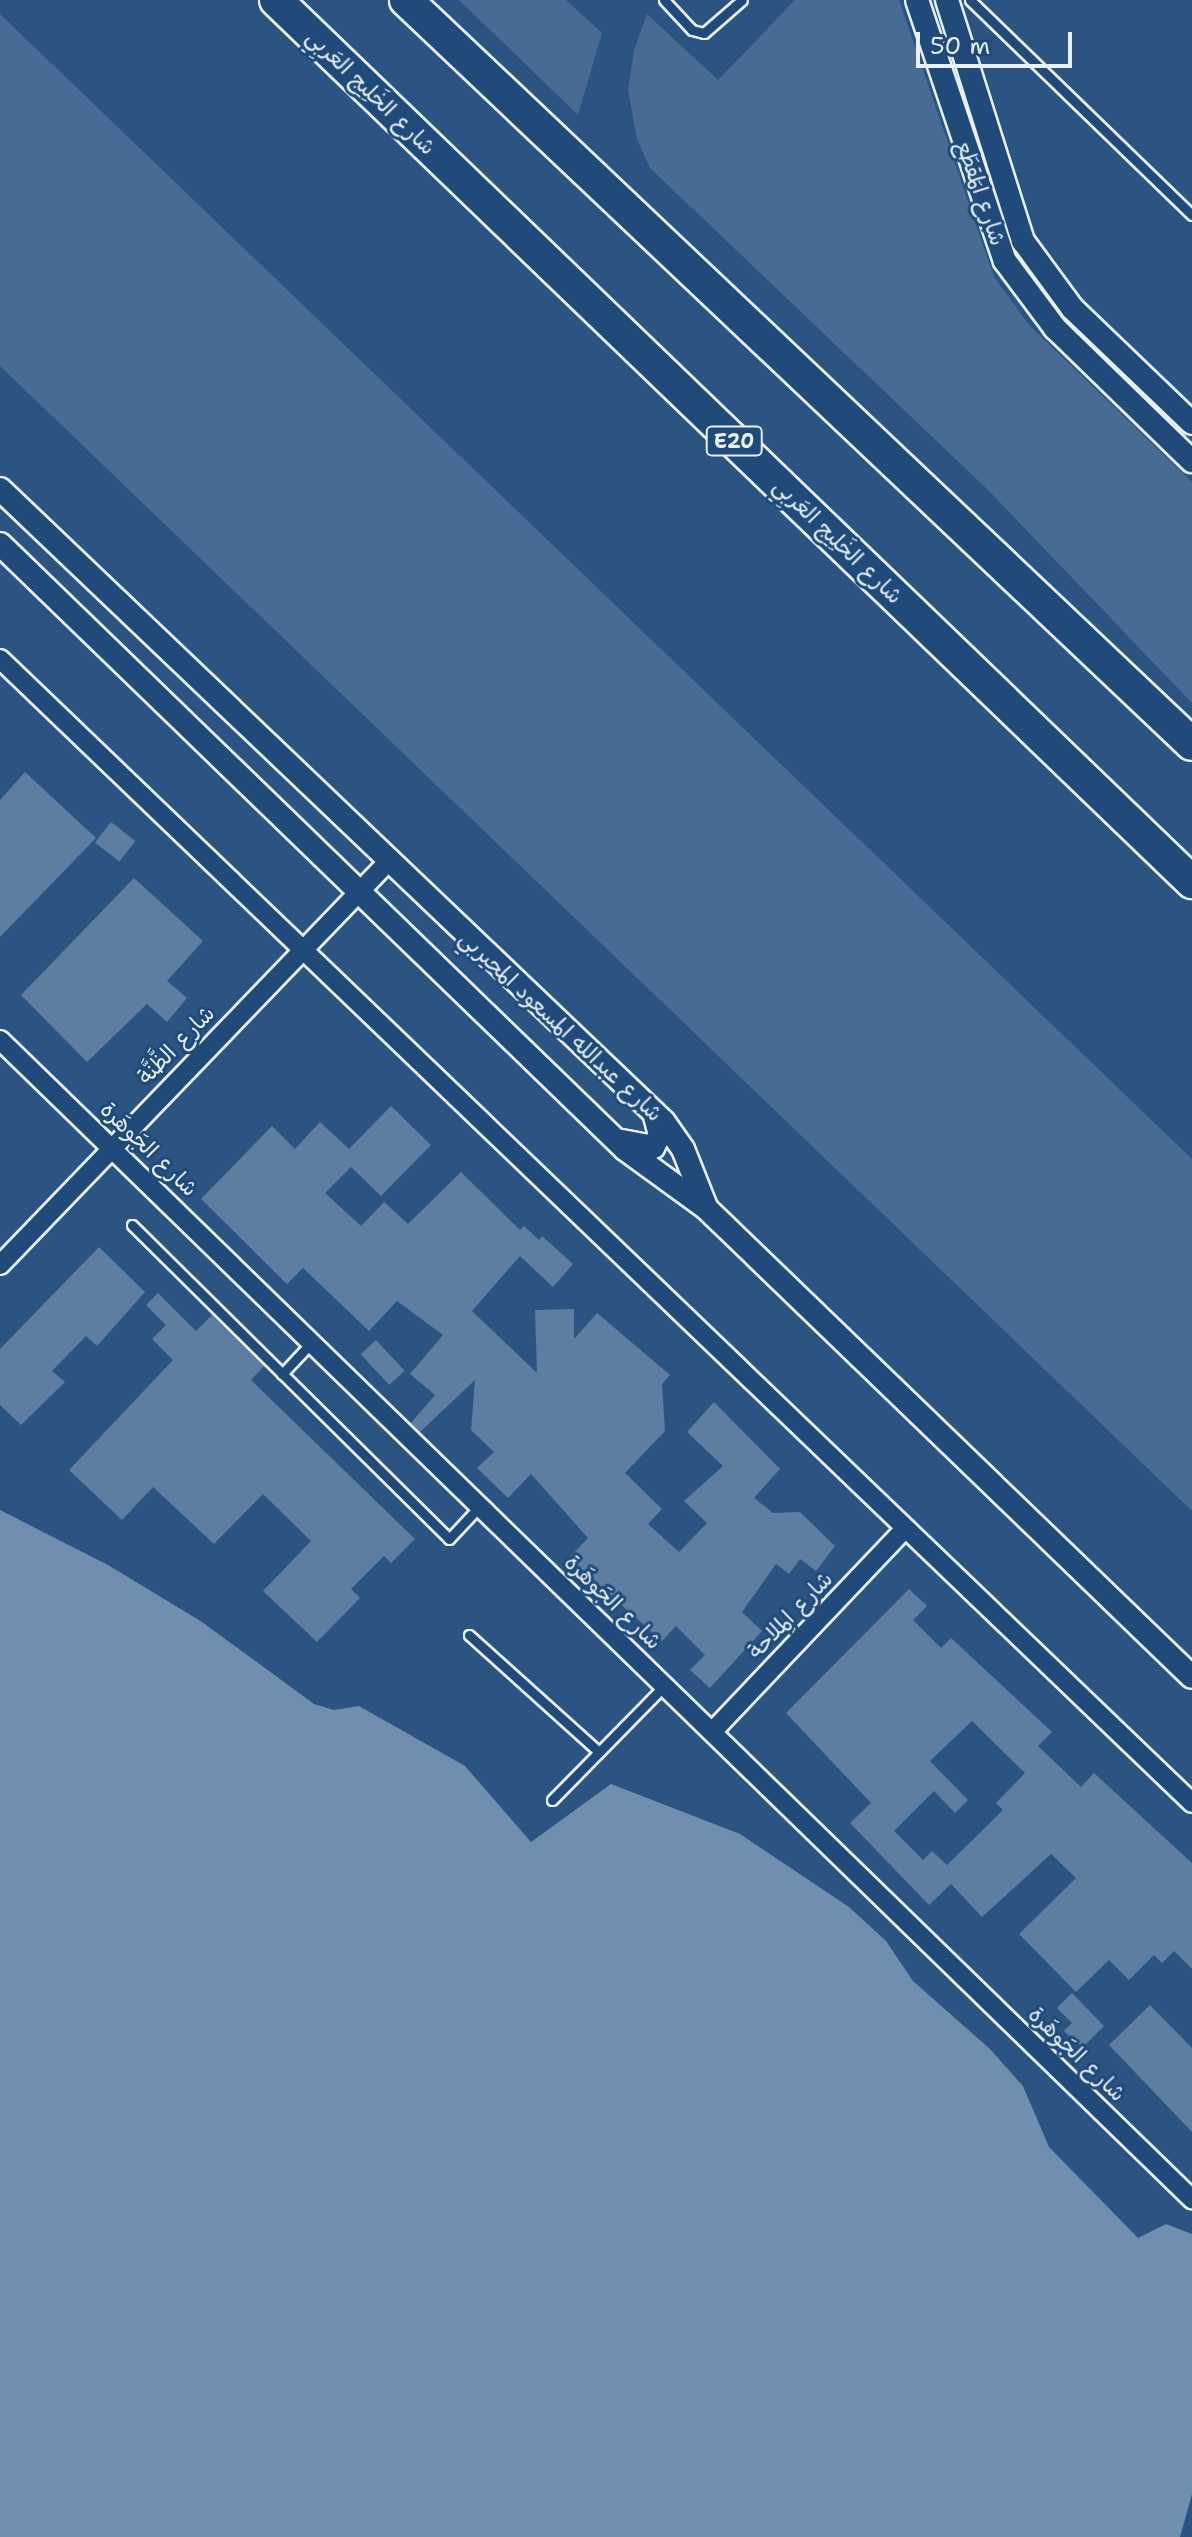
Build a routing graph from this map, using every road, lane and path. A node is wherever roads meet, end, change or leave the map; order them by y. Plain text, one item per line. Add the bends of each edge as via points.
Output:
1 (276, 0) edge
2 (406, 0) edge
3 (664, 0) edge
4 (917, 0) edge
5 (947, 0) edge
6 (970, 0) edge
7 (739, 1) edge
8 (1192, 215) edge
9 (1192, 423) edge
10 (1192, 461) edge
11 (0, 489) edge
12 (0, 544) edge
13 (0, 659) edge
14 (1192, 744) edge
15 (387, 863) junction
16 (1192, 882) edge
17 (361, 891) junction
18 (301, 952) junction
19 (0, 1040) edge
20 (654, 1112) junction
21 (614, 1137) junction
22 (111, 1146) junction
23 (706, 1208) junction
24 (132, 1225) dead end
25 (0, 1263) edge
26 (312, 1342) junction
27 (282, 1374) junction
28 (480, 1506) junction
29 (903, 1531) junction
30 (469, 1635) dead end
31 (1192, 1677) edge
32 (664, 1686) junction
33 (712, 1732) junction
34 (599, 1752) junction
35 (552, 1800) dead end
36 (1192, 1803) edge
37 (1192, 2199) edge

1 - 16 highway, شارع الخَلِيج العَربِي / E20
2 - 14 highway
3 - 7 lane via 692,30 704,33
4 - 10 street, شارع المَقطَع via 1005,261 1055,328
5 - 9 street, شارع المَقطَع via 1023,241 1072,308
6 - 8 lane
11 - 15 street, شارع عبدالله المسعود المحيربي
12 - 17 street, شارع عبدالله المسعود المحيربي
13 - 18 street
15 - 17 street, شارع الظَّنَّة
15 - 20 street, شارع عبدالله المسعود المحيربي
17 - 18 street, شارع الظَّنَّة
17 - 21 street, شارع عبدالله المسعود المحيربي
18 - 22 street, شارع الظَّنَّة
18 - 29 street
19 - 22 street, شارع الجَوهَرة
20 - 21 street via 660,1135 653,1147 639,1148
20 - 23 street, شارع عبدالله المسعود المحيربي via 678,1140
21 - 23 street, شارع عبدالله المسعود المحيربي
22 - 25 street, شارع الظَّنَّة
22 - 26 street, شارع الجَوهَرة
23 - 31 street
24 - 27 lane
26 - 27 lane
26 - 28 street, شارع الجَوهَرة
27 - 28 lane via 449,1539
28 - 32 street, شارع الجَوهَرة
29 - 33 street, شارع المِلاحة
29 - 36 street
30 - 34 lane
32 - 33 street, شارع الجَوهَرة
32 - 34 lane
33 - 37 street, شارع الجَوهَرة
34 - 35 lane

